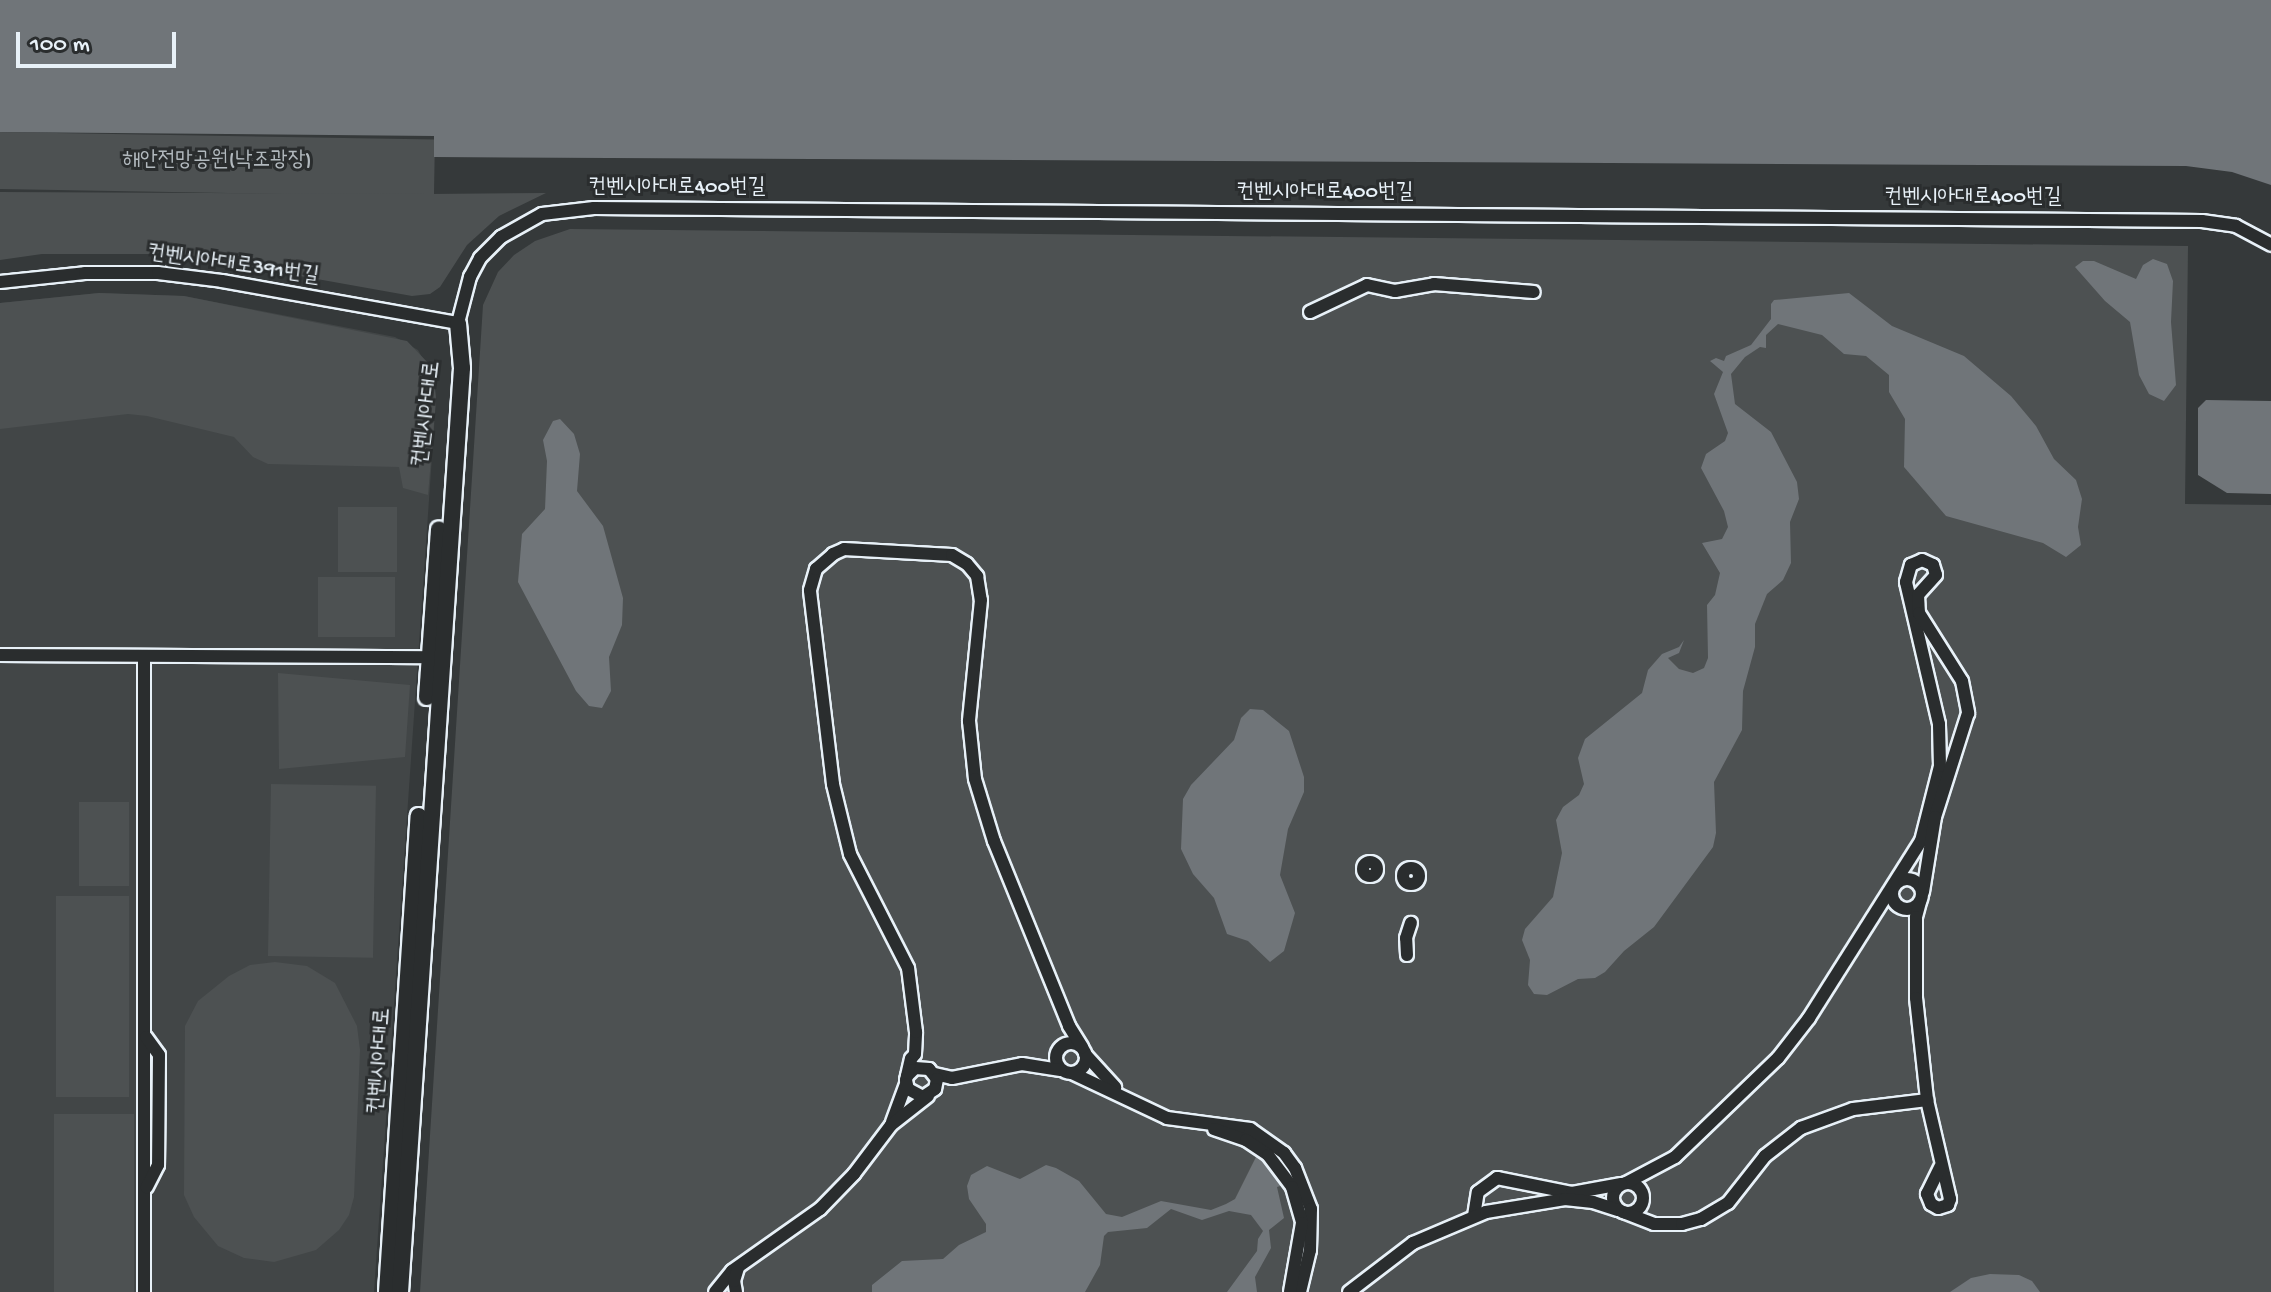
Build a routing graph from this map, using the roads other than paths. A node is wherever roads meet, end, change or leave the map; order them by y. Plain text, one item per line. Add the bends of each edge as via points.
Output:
1 (2271, 245) edge
2 (0, 282) edge
3 (1534, 292) dead end
4 (1310, 312) dead end
5 (458, 323) junction
6 (460, 345) junction
7 (0, 655) edge
8 (144, 656) junction
9 (429, 657) junction
10 (1895, 884) junction
11 (1921, 897) junction
12 (1894, 903) junction
13 (1879, 907) junction
14 (1912, 913) junction
15 (1411, 923) dead end
16 (1407, 955) dead end
17 (1069, 1026) junction
18 (1064, 1044) junction
19 (1084, 1051) junction
20 (915, 1054) junction
21 (1055, 1057) junction
22 (1043, 1066) junction
23 (930, 1071) junction
24 (1067, 1072) junction
25 (961, 1076) junction
26 (907, 1080) junction
27 (930, 1094) junction
28 (1123, 1095) junction
29 (1927, 1100) junction
30 (891, 1125) junction
31 (1940, 1167) dead end
32 (1290, 1171) junction
33 (1649, 1173) junction
34 (1623, 1184) junction
35 (1643, 1198) junction
36 (1620, 1211) junction
37 (1474, 1216) junction
38 (1654, 1224) junction
39 (738, 1268) junction
40 (144, 1292) edge
41 (387, 1292) edge
42 (400, 1292) edge
43 (715, 1292) edge
44 (736, 1292) edge
45 (1290, 1292) edge
46 (1300, 1292) edge
47 (1349, 1292) edge

1 - 5 street, 컨벤시아대로400번길 via 2253,233 2202,221 575,208 526,220 495,242 466,284
2 - 5 street, 컨벤시아대로391번길 via 96,272 158,273
3 - 4 street via 1434,284 1395,291 1367,285
5 - 6 main road
6 - 9 main road, 컨벤시아대로 via 448,407
6 - 42 main road, 컨벤시아대로
7 - 8 street
8 - 9 street
8 - 40 street
9 - 41 main road, 컨벤시아대로
10 - 11 street via 1914,879
10 - 11 street via 1925,831 1940,766 1939,724 1906,582 1911,565 1922,560 1933,565 1936,575 1918,595 1919,613 1962,681 1968,713 1935,817
10 - 12 street
10 - 13 street
11 - 14 street
12 - 13 street
12 - 14 street
13 - 33 street via 1778,1058 1684,1149
14 - 29 street
15 - 16 street
17 - 18 street
17 - 19 street
17 - 20 street via 986,823 975,779 969,721 981,600 977,576 952,555 844,549 816,569 810,590 833,784 850,854 908,968 915,1002
18 - 19 street
18 - 21 street
19 - 24 street via 1085,1064
19 - 28 street
20 - 23 street
20 - 26 street
21 - 22 street
21 - 24 street
22 - 24 street
22 - 25 street via 1003,1065
23 - 25 street via 943,1078
23 - 26 street via 915,1068
23 - 27 street via 937,1084
24 - 28 street
25 - 27 street
26 - 27 street via 912,1094
26 - 30 street
27 - 30 street
28 - 32 street via 1167,1118 1262,1143
29 - 31 street
29 - 38 street via 1853,1109 1808,1124 1765,1156 1721,1209 1693,1222
30 - 39 street via 820,1209
32 - 45 street via 1302,1223
32 - 46 street via 1307,1195 1312,1220
33 - 34 street
33 - 35 street
34 - 35 street via 1636,1184
34 - 36 street via 1613,1197
34 - 37 street via 1572,1193 1497,1178 1478,1192
35 - 36 street via 1637,1211
35 - 38 street via 1644,1214
36 - 37 street via 1565,1199
36 - 38 street
37 - 47 street via 1413,1243
39 - 43 street
39 - 44 street

